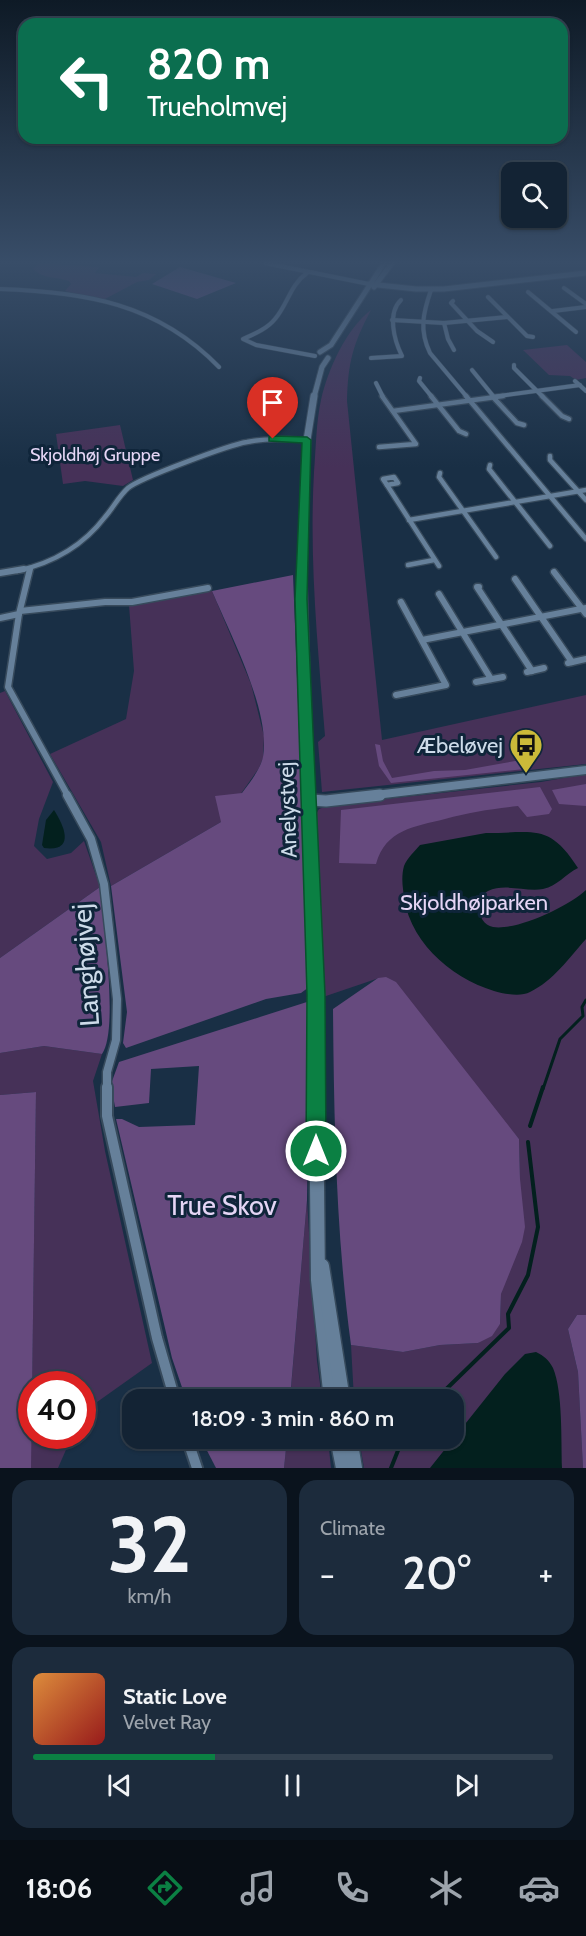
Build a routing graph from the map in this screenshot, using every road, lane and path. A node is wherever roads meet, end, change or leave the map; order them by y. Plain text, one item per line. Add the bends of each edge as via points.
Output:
1 (179, 332) edge
2 (256, 332) edge
3 (340, 332) edge
4 (394, 332) edge
5 (422, 332) edge
6 (446, 332) edge
7 (479, 332) edge
8 (522, 332) edge
9 (533, 337) dead end
10 (493, 342) dead end
11 (331, 345) junction
12 (454, 350) dead end
13 (318, 354) junction
14 (329, 356) junction
15 (370, 358) dead end
16 (514, 365) dead end
17 (219, 367) dead end
18 (322, 367) junction
19 (472, 370) dead end
20 (420, 378) dead end
21 (575, 381) dead end
22 (376, 383) dead end
23 (580, 385) junction
24 (537, 391) junction
25 (586, 391) edge
26 (494, 397) junction
27 (469, 401) junction
28 (439, 405) junction
29 (393, 411) junction
30 (569, 419) dead end
31 (524, 425) dead end
32 (466, 434) dead end
33 (307, 440) junction
34 (379, 447) dead end
35 (550, 456) dead end
36 (490, 465) dead end
37 (440, 472) dead end
38 (387, 484) dead end
39 (586, 490) edge
40 (578, 491) junction
41 (550, 496) junction
42 (586, 500) edge
43 (515, 501) junction
44 (463, 510) junction
45 (409, 520) junction
46 (586, 539) edge
47 (550, 546) dead end
48 (496, 557) dead end
49 (434, 560) junction
50 (408, 565) dead end
51 (439, 566) dead end
52 (30, 568) junction
53 (554, 572) dead end
54 (0, 573) edge
55 (515, 579) dead end
56 (479, 586) dead end
57 (208, 588) dead end
58 (439, 594) dead end
59 (401, 602) dead end
60 (585, 611) edge
61 (20, 612) junction
62 (541, 617) junction
63 (0, 618) edge
64 (502, 625) junction
65 (462, 633) junction
66 (422, 640) junction
67 (586, 659) edge
68 (570, 663) joint
69 (544, 668) dead end
70 (503, 677) dead end
71 (491, 679) junction
72 (476, 682) dead end
73 (396, 695) dead end
74 (586, 770) edge
75 (310, 800) junction
76 (319, 1252) junction
77 (172, 1389) edge
78 (331, 1389) edge
79 (341, 1389) edge
80 (191, 1449) edge
81 (339, 1449) edge
82 (352, 1449) edge
83 (197, 1468) edge
84 (342, 1468) edge
85 (355, 1468) edge

1 - 17 street
2 - 13 street via 243,339 256,345
3 - 11 street, Anelystvej
4 - 15 street via 402,356
5 - 27 street via 430,354
6 - 12 street
7 - 10 street
8 - 9 street
11 - 13 street, Anelystvej
11 - 14 street, Anelystvej
13 - 14 street
13 - 18 street
14 - 18 street, Anelystvej
16 - 24 street
18 - 33 street, Anelystvej
19 - 26 street
20 - 28 street
21 - 23 street
22 - 29 street
23 - 24 street
23 - 25 street
24 - 26 street
24 - 30 street
26 - 27 street
26 - 31 street via 517,423
27 - 28 street
27 - 41 street
28 - 29 street
28 - 32 street via 459,431
29 - 34 street via 416,444
33 - 52 street via 246,442 139,481 123,491 89,537 58,558
33 - 75 street, Anelystvej via 301,599
35 - 40 street
36 - 43 street via 489,469
37 - 44 street via 439,477
38 - 45 street
39 - 40 street
40 - 41 street
40 - 42 street
41 - 43 street
41 - 46 street
43 - 44 street
43 - 47 street
44 - 45 street
44 - 48 street
45 - 49 street
49 - 50 street
49 - 51 street
52 - 54 street
52 - 61 street, Langhøjvej
53 - 60 street
55 - 62 street
56 - 64 street
57 - 61 street via 132,602
58 - 65 street
59 - 66 street
60 - 62 street
61 - 63 street
61 - 77 street, Langhøjvej via 8,687 91,839 100,864 117,999 116,1040 107,1072 107,1116
62 - 64 street
62 - 68 street
64 - 65 street
64 - 69 street via 530,671
65 - 66 street
65 - 71 street
66 - 73 street via 446,685
67 - 68 street
70 - 71 street
71 - 72 street
74 - 75 street
75 - 76 street, Anelystvej
76 - 78 street, Anelystvej via 318,1280
76 - 79 street, Anelystvej
80 - 83 street
81 - 84 street
82 - 85 street

